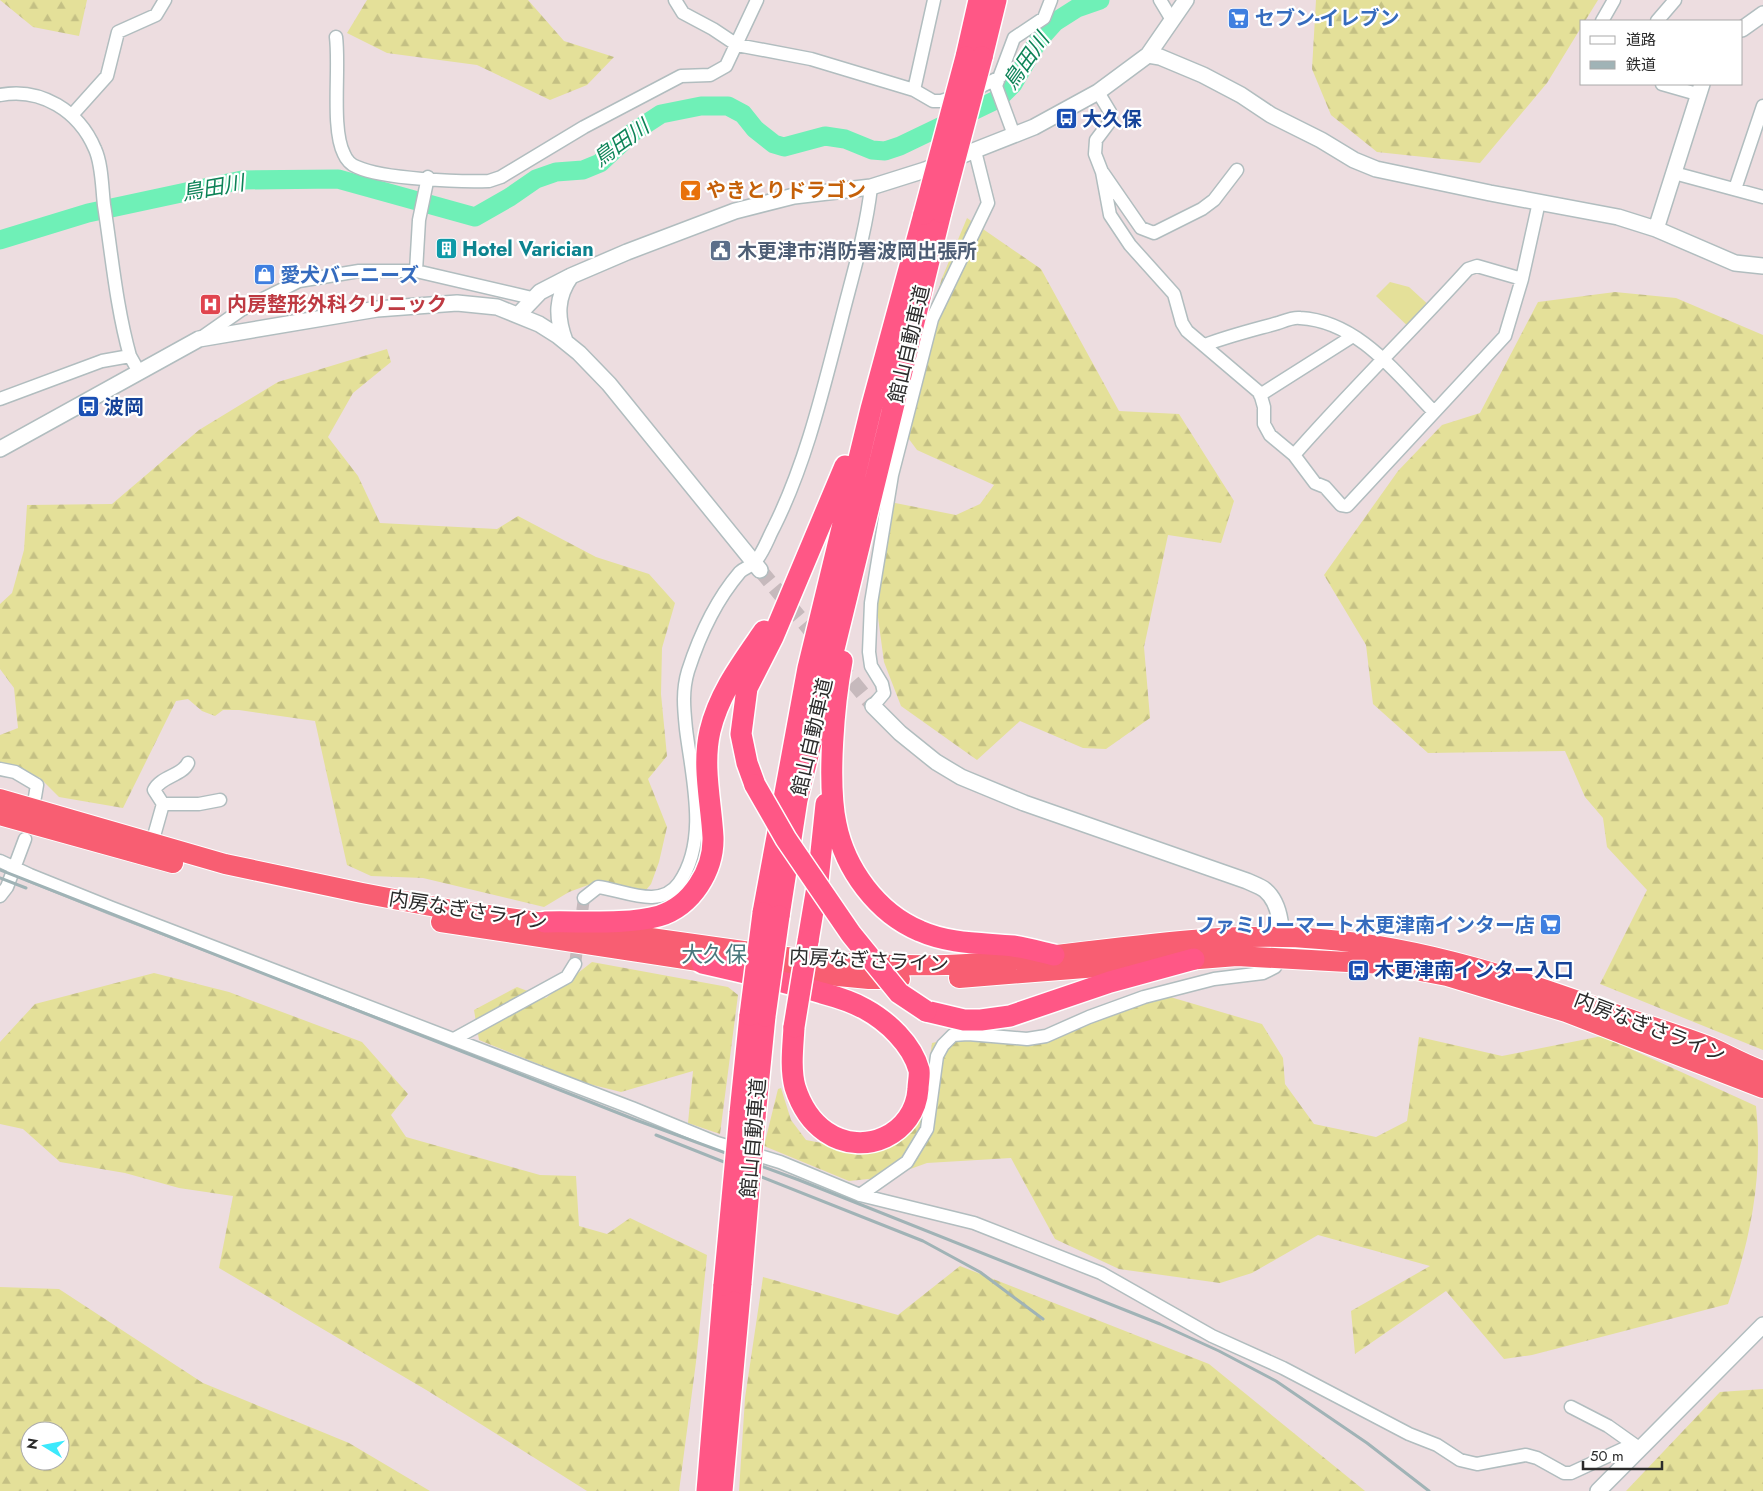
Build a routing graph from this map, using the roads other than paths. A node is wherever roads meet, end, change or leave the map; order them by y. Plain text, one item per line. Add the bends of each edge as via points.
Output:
1 (165, 0) edge
2 (675, 0) edge
3 (757, 0) edge
4 (934, 0) edge
5 (979, 0) edge
6 (996, 0) edge
7 (1051, 0) edge
8 (1160, 0) edge
9 (1186, 0) edge
10 (1614, 0) edge
11 (1675, 0) edge
12 (1763, 14) edge
13 (1172, 20) junction
14 (1603, 20) edge
15 (1658, 20) edge
16 (1743, 28) edge
17 (336, 37) dead end
18 (737, 45) junction
19 (1148, 55) junction
20 (974, 57) junction
21 (1000, 77) junction
22 (1669, 85) edge
23 (1699, 89) edge
24 (914, 90) junction
25 (1098, 92) junction
26 (0, 95) edge
27 (1763, 106) edge
28 (72, 115) junction
29 (1014, 136) junction
30 (975, 151) junction
31 (1237, 170) dead end
32 (1102, 172) junction
33 (1674, 172) junction
34 (427, 181) junction
35 (871, 187) junction
36 (1735, 189) junction
37 (1763, 197) edge
38 (1539, 202) junction
39 (932, 213) junction
40 (1656, 229) junction
41 (918, 237) junction
42 (1763, 266) edge
43 (416, 271) junction
44 (571, 276) junction
45 (1522, 279) junction
46 (532, 298) junction
47 (519, 314) junction
48 (1353, 336) junction
49 (199, 339) junction
50 (565, 341) junction
51 (1205, 345) junction
52 (130, 356) junction
53 (1384, 360) junction
54 (139, 372) junction
55 (1260, 395) junction
56 (0, 399) edge
57 (1434, 412) junction
58 (0, 449) edge
59 (1294, 455) junction
60 (873, 483) junction
61 (811, 550) junction
62 (757, 566) junction
63 (873, 706) joint
64 (834, 729) junction
65 (188, 763) dead end
66 (0, 770) edge
67 (35, 797) dead end
68 (0, 799) edge
69 (220, 800) dead end
70 (162, 804) junction
71 (0, 815) edge
72 (25, 838) dead end
73 (152, 843) junction
74 (0, 861) edge
75 (15, 866) junction
76 (0, 896) edge
77 (584, 898) dead end
78 (771, 914) junction
79 (545, 922) junction
80 (1282, 937) junction
81 (1054, 955) junction
82 (1281, 957) junction
83 (1194, 959) junction
84 (702, 963) junction
85 (575, 964) tunnel mouth
86 (454, 1039) junction
87 (1763, 1072) edge
88 (1763, 1088) edge
89 (860, 1194) junction
90 (732, 1284) junction
91 (1763, 1325) edge
92 (1571, 1407) dead end
93 (1639, 1450) junction
94 (707, 1491) edge
95 (722, 1491) edge
96 (1598, 1491) edge

1 - 28 street via 156,15 118,32 107,76
2 - 18 street via 683,13
3 - 18 street
4 - 24 street
5 - 20 highway, 館山自動車道
6 - 20 highway, 館山自動車道
7 - 21 street via 1044,18 1014,38
8 - 13 street
9 - 13 street
10 - 14 street
11 - 15 street
12 - 16 street
13 - 19 street
17 - 34 street via 339,58 337,104 343,154 357,167
18 - 24 street via 811,59
18 - 34 street via 726,66 710,75 681,76 584,127 501,177 489,181
19 - 25 street
19 - 38 street via 1203,75 1271,115 1376,169
20 - 39 highway, 館山自動車道, bridge
21 - 24 street via 968,93 941,101 933,101
21 - 29 street via 996,86
22 - 23 street
23 - 33 street
25 - 29 street
25 - 32 street via 1111,120 1096,140 1095,154
26 - 28 street via 37,96 57,103
27 - 36 street
28 - 52 street via 96,149 122,326
29 - 30 street
30 - 35 street
30 - 63 street via 988,203 932,319 892,475 871,603 868,652 884,694
31 - 32 street via 1214,200 1154,233 1141,228
32 - 51 street via 1110,215 1130,245 1174,294 1187,331
33 - 36 street
33 - 40 street
34 - 43 street via 419,220
35 - 44 street via 794,196 735,211
35 - 62 street via 832,352 794,482
36 - 37 street
38 - 40 street via 1618,217
38 - 45 street
39 - 41 highway, 館山自動車道
39 - 60 highway, 館山自動車道 via 892,414
40 - 42 street via 1735,263
41 - 61 highway via 866,408
41 - 78 highway, 館山自動車道 via 871,409 808,668
43 - 46 street
43 - 49 street via 359,271 299,281 241,310
44 - 46 street
44 - 50 street via 559,302 558,316
45 - 53 street via 1477,266 1468,269
45 - 57 street via 1505,336
46 - 47 street
47 - 49 street via 497,307 457,303 377,309
47 - 50 street
48 - 51 street via 1336,326 1299,318
48 - 53 street
48 - 55 street
49 - 54 street
50 - 62 street via 609,384
51 - 55 street
52 - 54 street
52 - 56 street via 102,361
53 - 57 street
53 - 59 street
54 - 58 street
55 - 59 street via 1264,424 1270,435
57 - 59 street via 1347,506 1341,505 1325,487 1312,480
60 - 64 highway via 840,674
60 - 78 highway, 館山自動車道
61 - 79 highway via 774,616 731,678 710,731 706,769 713,839 709,866 700,885 684,902 660,916 633,920
61 - 83 highway, bridge via 774,636 747,688 741,734 755,785 786,839 851,934 899,993 926,1011 964,1020 981,1020 1010,1016 1110,982
62 - 77 street via 741,571 716,606 687,673 683,696 697,831 692,862 678,885 658,897 649,899 598,887
63 - 80 street via 900,733 961,777 1265,890 1274,902
64 - 81 highway via 836,824 859,880 878,901 919,931 987,946 1013,946
64 - 84 highway, bridge via 818,881 808,942 794,1027 792,1058 795,1085 812,1121 836,1138 856,1144 870,1143 901,1127 913,1110 919,1070 904,1042 886,1025 866,1009 844,999 790,983
65 - 70 street via 158,783 154,790
66 - 67 street via 15,772 37,785
68 - 73 highway, 内房なぎさライン
69 - 70 street via 199,804
70 - 73 street
71 - 84 highway, 内房なぎさライン via 221,877 332,901 442,922
72 - 75 street
73 - 79 highway, 内房なぎさライン via 225,864 362,893 452,910
74 - 75 street
75 - 76 street via 8,887
75 - 86 street via 121,912
78 - 90 highway, 館山自動車道, bridge via 747,1115
79 - 81 highway, 内房なぎさライン via 822,962 968,964
80 - 81 highway, 内房なぎさライン
80 - 82 street
80 - 87 highway, 内房なぎさライン via 1383,945 1447,959 1523,981 1710,1047
82 - 83 highway, 内房なぎさライン
82 - 88 highway, 内房なぎさライン via 1384,964 1484,986 1566,1012
82 - 89 street via 1275,967 1263,973 1214,979 1144,997 1046,1036 1027,1039 953,1035 938,1056 927,1129 907,1162
83 - 84 highway, 内房なぎさライン via 970,977 870,979
85 - 86 street via 567,977
86 - 89 street via 717,1143 780,1162
89 - 93 street via 974,1223 1101,1272 1212,1336 1283,1368 1409,1434 1437,1445 1460,1460 1477,1464 1526,1455 1564,1473 1571,1473 1625,1448
90 - 94 highway, 館山自動車道
90 - 95 highway, 館山自動車道
91 - 93 street
92 - 93 street via 1608,1426
93 - 96 street

